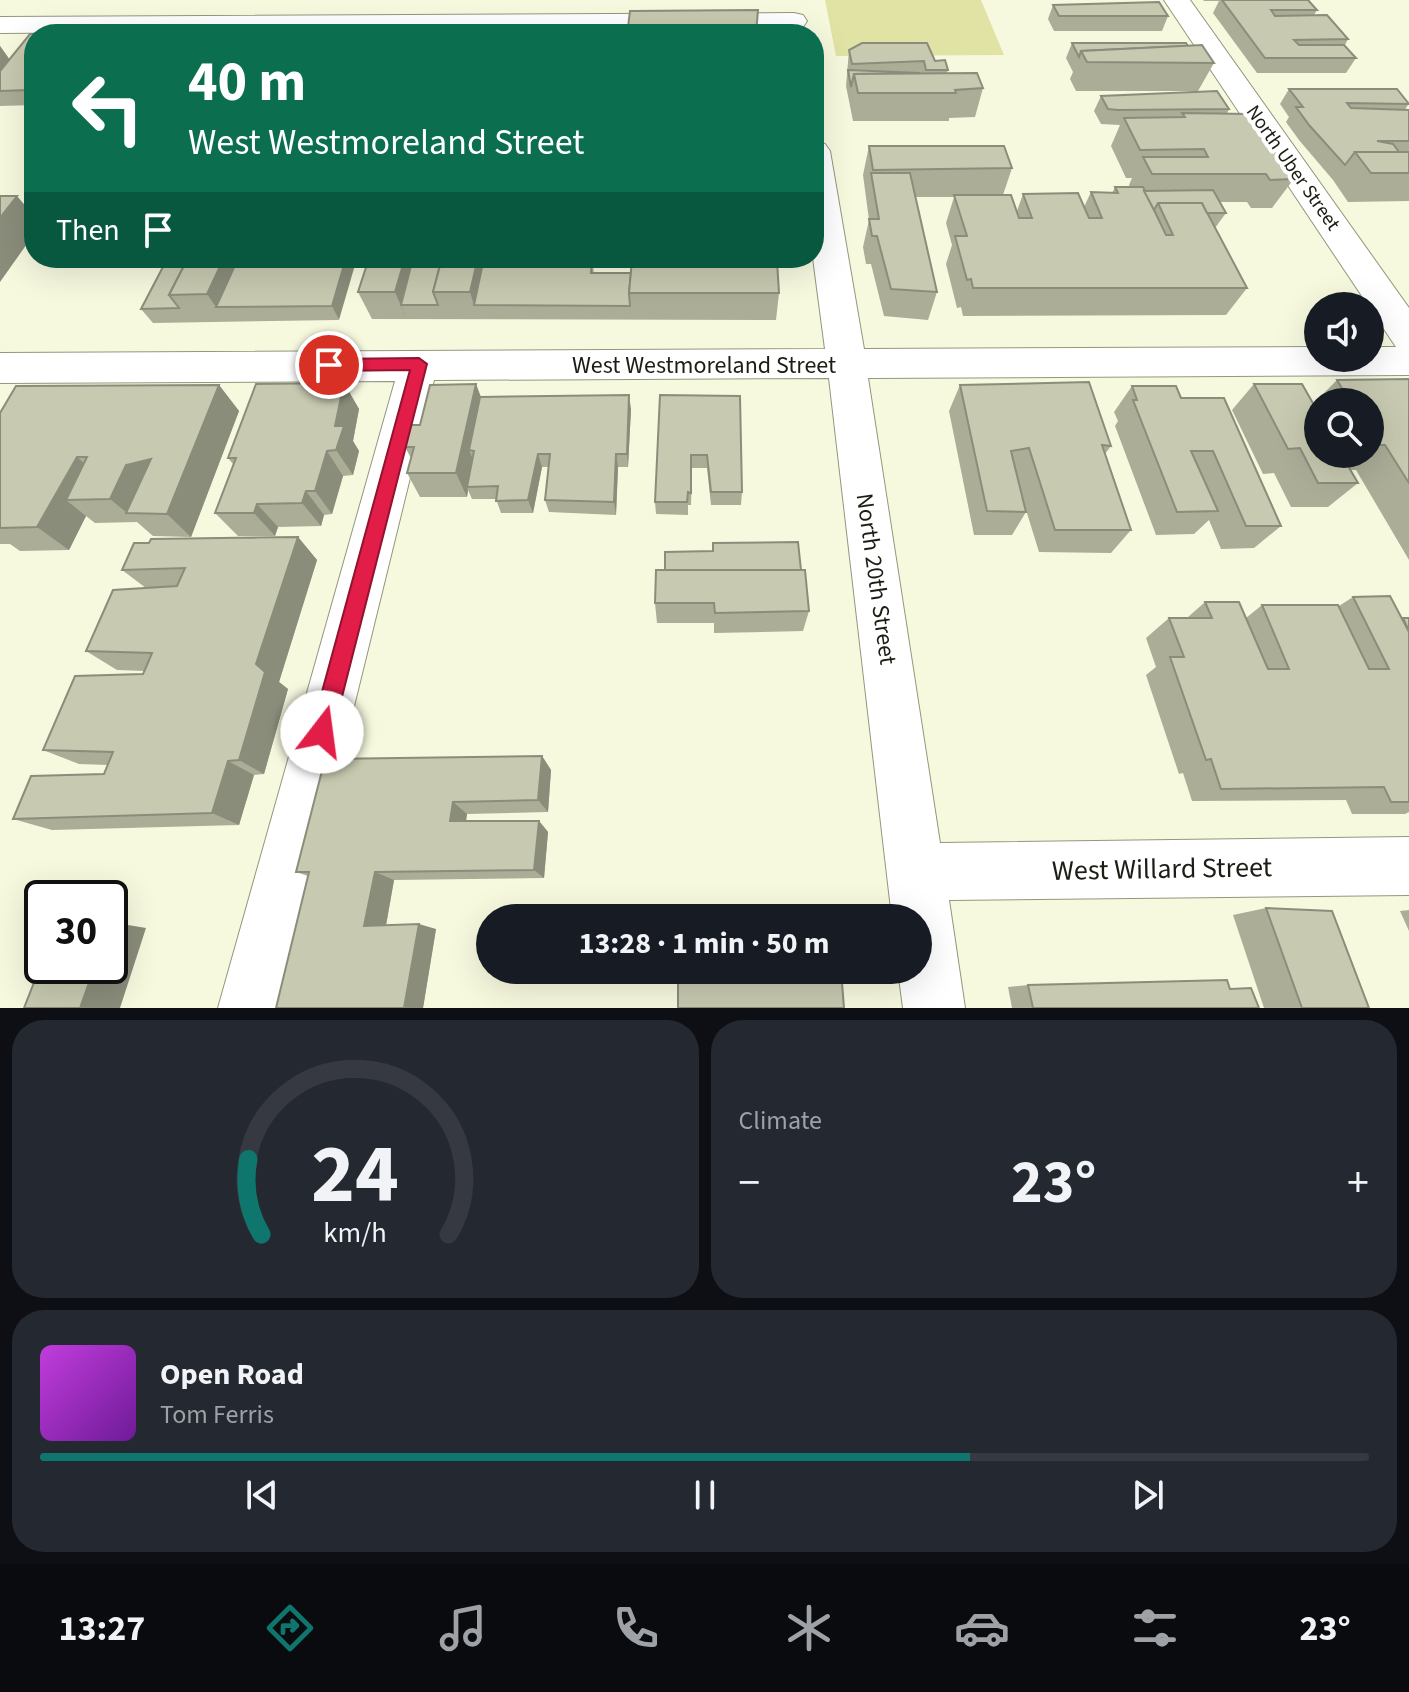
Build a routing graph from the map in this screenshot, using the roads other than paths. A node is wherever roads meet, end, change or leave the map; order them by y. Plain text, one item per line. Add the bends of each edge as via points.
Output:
1 (1177, 0) edge
2 (793, 18) edge
3 (113, 24) edge
4 (0, 25) edge
5 (24, 25) edge
6 (824, 216) edge
7 (1409, 337) edge
8 (1409, 361) edge
9 (419, 364) junction
10 (847, 366) junction
11 (0, 368) edge
12 (1409, 866) edge
13 (915, 872) junction
14 (249, 1008) edge
15 (934, 1008) edge

1 - 7 street, North Uber Street
2 - 3 street
4 - 5 street
6 - 10 street, North 20th Street
8 - 10 street, West Westmoreland Street
9 - 10 street, West Westmoreland Street
9 - 11 street, West Westmoreland Street
9 - 14 street
10 - 13 street, North 20th Street
12 - 13 street, West Willard Street
13 - 15 street, North 20th Street

